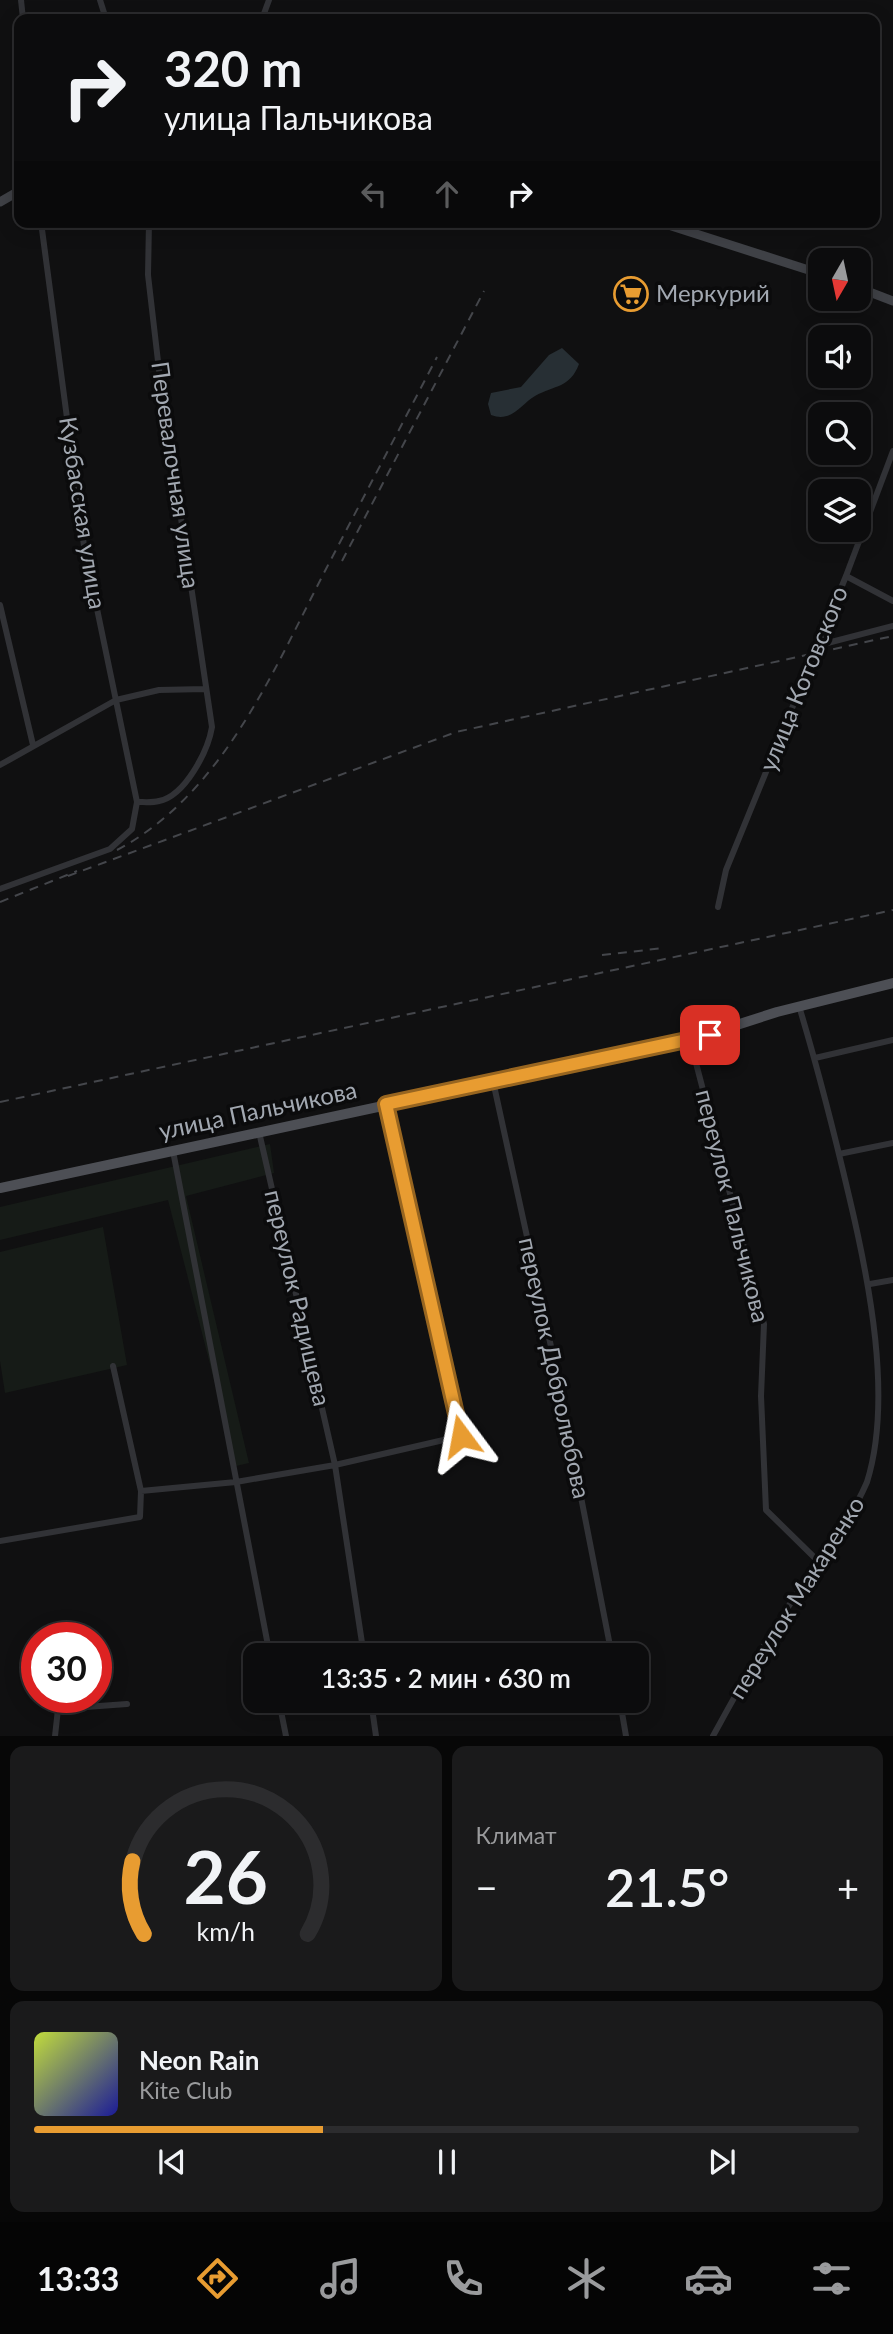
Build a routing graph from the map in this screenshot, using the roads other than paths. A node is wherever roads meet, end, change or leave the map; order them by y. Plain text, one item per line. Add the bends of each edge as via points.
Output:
1 (42, 228) edge
2 (149, 228) edge
3 (678, 228) edge
4 (808, 270) edge
5 (872, 293) edge
6 (893, 300) edge
7 (893, 451) edge
8 (846, 576) junction
9 (893, 601) edge
10 (0, 605) edge
11 (893, 626) edge
12 (817, 646) junction
13 (205, 689) junction
14 (116, 699) junction
15 (33, 745) junction
16 (0, 765) edge
17 (137, 802) junction
18 (0, 889) edge
19 (718, 907) dead end
20 (893, 983) edge
21 (799, 1006) junction
22 (690, 1040) junction
23 (893, 1040) edge
24 (815, 1058) junction
25 (493, 1081) junction
26 (386, 1104) junction
27 (259, 1132) junction
28 (893, 1143) edge
29 (173, 1151) junction
30 (839, 1154) junction
31 (0, 1188) edge
32 (893, 1280) edge
33 (870, 1284) junction
34 (113, 1366) dead end
35 (335, 1465) junction
36 (236, 1482) junction
37 (141, 1491) junction
38 (0, 1541) edge
39 (818, 1561) junction
40 (267, 1643) edge
41 (362, 1643) edge
42 (609, 1643) edge
43 (127, 1704) dead end
44 (281, 1713) edge
45 (373, 1713) edge
46 (622, 1713) edge
47 (55, 1735) edge
48 (286, 1735) edge
49 (376, 1735) edge
50 (626, 1735) edge
51 (713, 1735) edge

1 - 14 street, Кузбасская улица via 84,546
2 - 13 street, Перевалочная улица via 148,275 159,370
3 - 4 main road
5 - 6 main road
7 - 8 street, улица Котовского
8 - 9 street
8 - 12 street, улица Котовского
10 - 15 street
11 - 12 street
12 - 19 street, улица Котовского via 726,870
13 - 14 street via 159,690
13 - 17 street, Перевалочная улица via 212,727 209,746 174,793 161,801
14 - 15 street
14 - 17 street, Кузбасская улица
15 - 16 street
17 - 18 street via 132,829 110,849
20 - 21 main road, улица Пальчикова
21 - 22 main road, улица Пальчикова
21 - 24 street, переулок Макаренко
22 - 25 main road, улица Пальчикова
22 - 39 street, переулок Пальчикова via 764,1324 765,1510
23 - 24 street
24 - 30 street, переулок Макаренко
25 - 26 main road, улица Пальчикова
25 - 42 street, переулок Добролюбова
26 - 27 main road, улица Пальчикова
26 - 35 street via 461,1436
27 - 29 main road, улица Пальчикова
27 - 35 street, переулок Радищева
28 - 30 street
29 - 31 main road, улица Пальчикова
29 - 36 street
30 - 33 street, переулок Макаренко
32 - 33 street
33 - 39 street, переулок Макаренко via 883,1349 878,1448 863,1491
34 - 37 street
35 - 36 street
35 - 41 street, переулок Радищева
36 - 37 street
36 - 40 street
37 - 38 street via 140,1517
39 - 51 street, переулок Макаренко
43 - 47 street via 58,1709
44 - 48 street
45 - 49 street
46 - 50 street

